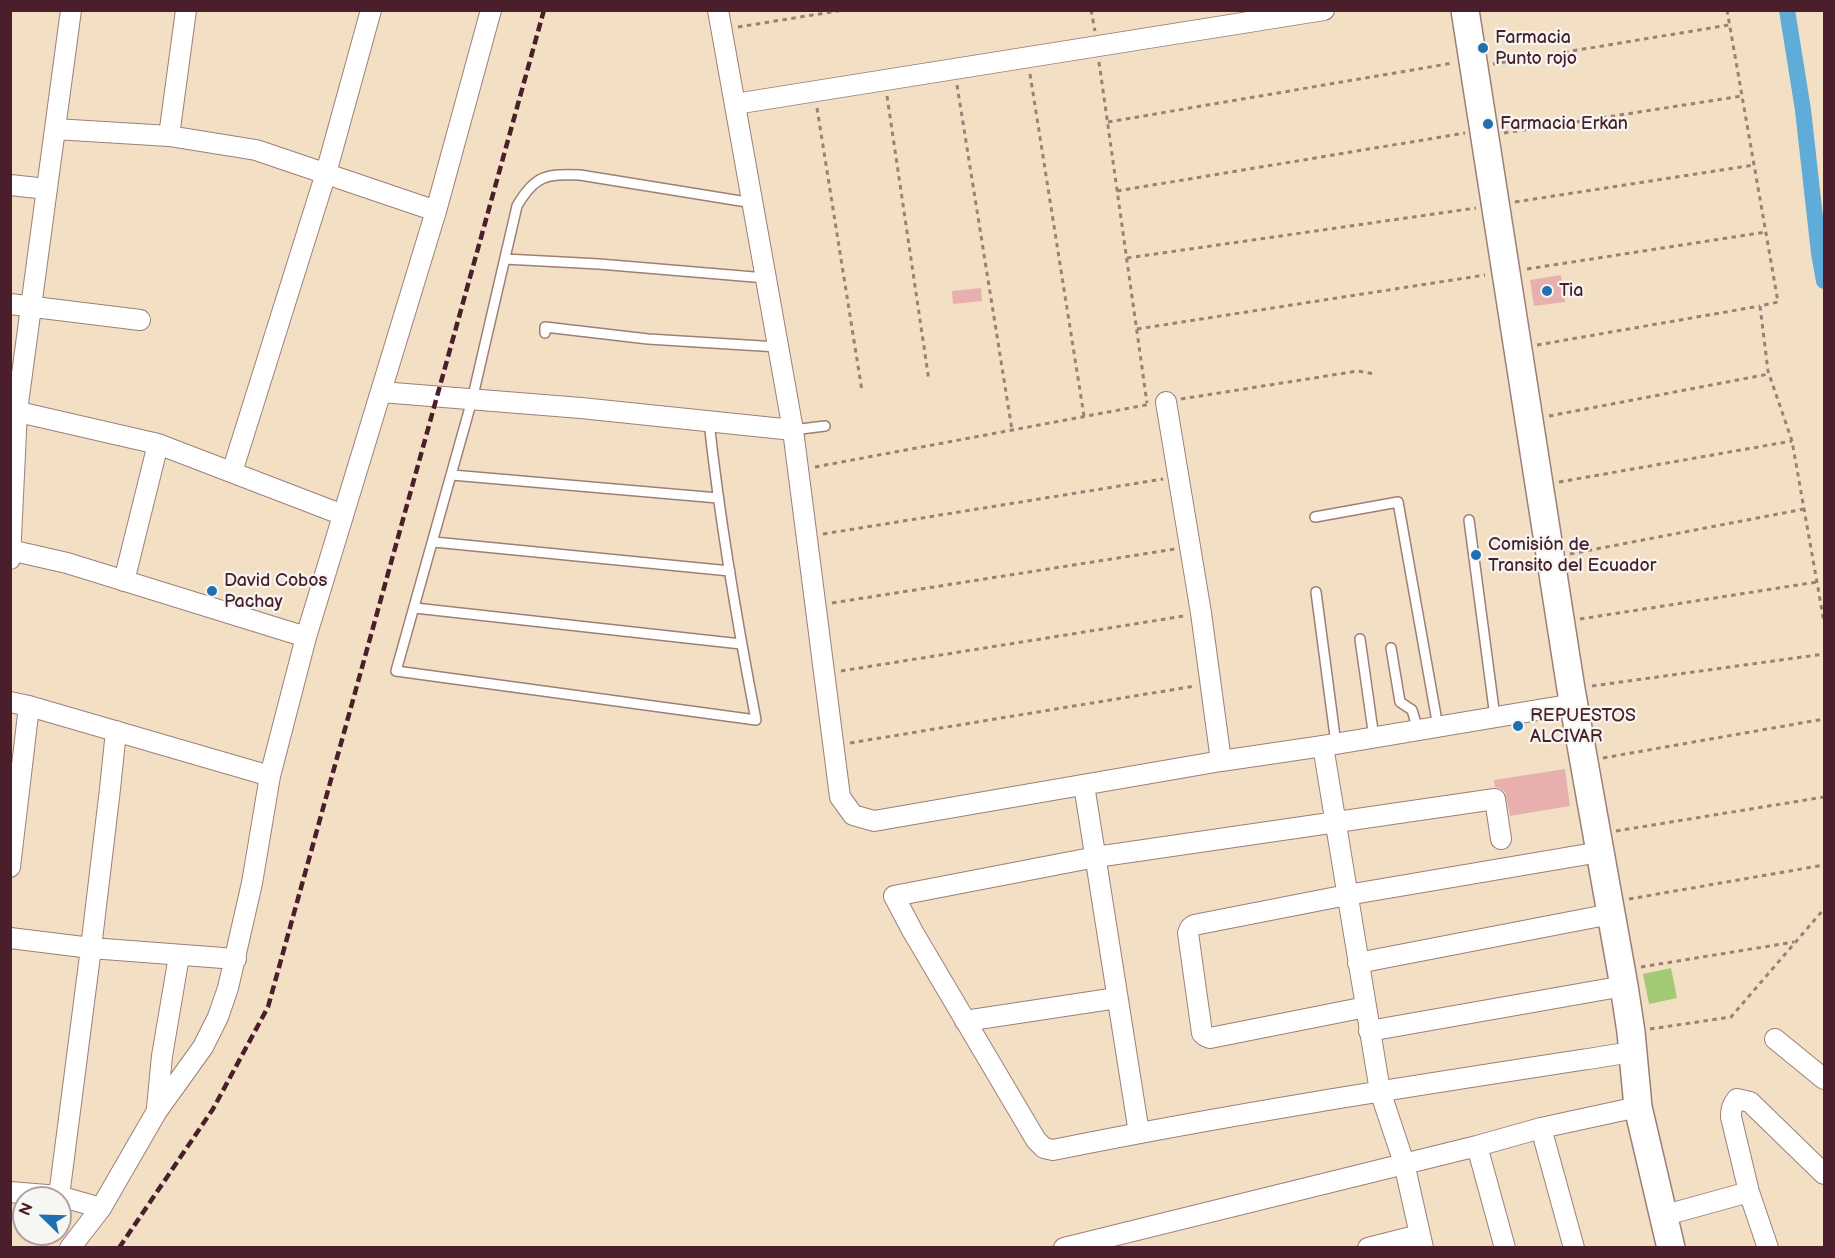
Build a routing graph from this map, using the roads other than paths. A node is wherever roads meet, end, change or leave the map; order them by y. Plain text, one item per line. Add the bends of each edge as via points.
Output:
1 (71, 10) edge
2 (186, 10) edge
3 (371, 10) edge
4 (491, 10) edge
5 (718, 10) edge
6 (1324, 10) edge
7 (1465, 10) edge
8 (735, 104) junction
9 (55, 129) junction
10 (169, 136) junction
11 (326, 174) junction
12 (10, 185) edge
13 (47, 189) junction
14 (753, 203) junction
15 (436, 211) junction
16 (505, 259) junction
17 (766, 278) junction
18 (10, 304) edge
19 (31, 306) junction
20 (140, 320) dead end
21 (545, 333) dead end
22 (778, 347) junction
23 (381, 392) junction
24 (472, 400) junction
25 (1157, 403) road end
26 (14, 410) edge
27 (709, 422) junction
28 (825, 426) dead end
29 (792, 430) junction
30 (158, 444) junction
31 (232, 472) junction
32 (452, 475) junction
33 (718, 498) junction
34 (343, 515) junction
35 (1315, 517) dead end
36 (1469, 520) dead end
37 (434, 542) junction
38 (11, 553) edge
39 (730, 571) junction
40 (124, 580) junction
41 (1316, 592) dead end
42 (415, 608) junction
43 (306, 637) junction
44 (1360, 639) dead end
45 (741, 644) junction
46 (1391, 648) dead end
47 (1573, 697) junction
48 (20, 704) edge
49 (1495, 717) junction
50 (1438, 727) junction
51 (1418, 730) junction
52 (116, 731) junction
53 (1374, 738) junction
54 (1330, 745) junction
55 (1221, 761) junction
56 (270, 776) junction
57 (1084, 786) junction
58 (1335, 824) junction
59 (1501, 839) dead end
60 (1598, 843) junction
61 (1096, 857) junction
62 (10, 867) edge
63 (1347, 895) junction
64 (1610, 908) junction
65 (10, 938) edge
66 (91, 948) junction
67 (179, 956) junction
68 (236, 959) junction
69 (1358, 963) junction
70 (1623, 978) junction
71 (1117, 998) junction
72 (1366, 1006) junction
73 (965, 1021) junction
74 (1369, 1031) junction
75 (1775, 1039) dead end
76 (1632, 1042) junction
77 (1824, 1079) edge
78 (1380, 1091) junction
79 (1638, 1107) junction
80 (157, 1111) junction
81 (1540, 1128) junction
82 (1138, 1133) junction
83 (1477, 1146) junction
84 (1404, 1163) junction
85 (1824, 1174) edge
86 (60, 1186) edge
87 (1749, 1191) junction
88 (72, 1200) edge
89 (100, 1208) junction
90 (1662, 1216) junction
91 (1421, 1241) edge
92 (70, 1248) edge
93 (1064, 1248) edge
94 (1368, 1248) edge
95 (1505, 1248) edge
96 (1574, 1248) edge
97 (1671, 1248) edge
98 (1768, 1248) edge

1 - 9 street
2 - 10 street
3 - 11 street
4 - 15 street
5 - 8 street
6 - 8 street
7 - 47 street via 1517,362
8 - 14 street
9 - 10 street
9 - 13 street
10 - 11 street via 256,150
11 - 15 street
11 - 31 street
12 - 13 street
13 - 19 street
14 - 16 lane via 580,175 544,177 527,189 517,206
14 - 17 street
15 - 23 street
16 - 17 lane
16 - 24 lane
17 - 22 street
18 - 19 street
19 - 20 street
19 - 26 street
21 - 22 lane via 545,327 648,339
22 - 29 street
23 - 24 street
23 - 34 street
24 - 27 street
24 - 32 lane
25 - 55 street via 1177,477
26 - 30 street
26 - 38 street
27 - 29 street
27 - 33 lane
28 - 29 lane
29 - 57 street via 840,797 853,815 874,821
30 - 31 street
30 - 40 street
31 - 34 street
32 - 33 lane
32 - 37 lane
33 - 39 lane
34 - 43 street
35 - 50 lane via 1398,502
36 - 49 lane
37 - 39 lane
37 - 42 lane
38 - 40 street via 67,563
39 - 45 lane
40 - 43 street
41 - 54 lane
42 - 45 lane
42 - 45 lane via 396,671 756,720
43 - 56 street
44 - 53 lane
46 - 51 lane via 1400,702 1412,710
47 - 49 street
47 - 60 street
48 - 52 street
48 - 62 street
49 - 50 street
50 - 51 street
51 - 53 street
52 - 56 street
52 - 66 street
53 - 54 street
54 - 55 street
54 - 58 street
55 - 57 street
56 - 68 street
57 - 61 street
58 - 59 street via 1495,799
58 - 61 street
58 - 63 street
60 - 63 street
60 - 64 street
61 - 71 street
61 - 73 street via 894,896
63 - 69 street
63 - 72 street via 1190,928 1202,1033 1210,1038
64 - 69 street
64 - 70 street
65 - 66 street
66 - 67 street
66 - 86 street
67 - 68 street
67 - 80 street
68 - 80 street via 208,1037
69 - 72 street
70 - 74 street
70 - 76 street
71 - 73 street
71 - 82 street
72 - 74 street
73 - 82 street via 1044,1148 1053,1150
74 - 78 street
75 - 77 street
76 - 78 street
76 - 79 street
78 - 82 street
78 - 84 street
79 - 81 street
79 - 90 street
80 - 89 street
81 - 83 street
81 - 96 street
83 - 84 street
83 - 95 street
84 - 91 street
84 - 93 street
85 - 87 street via 1750,1102 1737,1099 1731,1117
87 - 90 street
87 - 98 street
88 - 89 street
89 - 92 street
90 - 97 street
91 - 94 street

